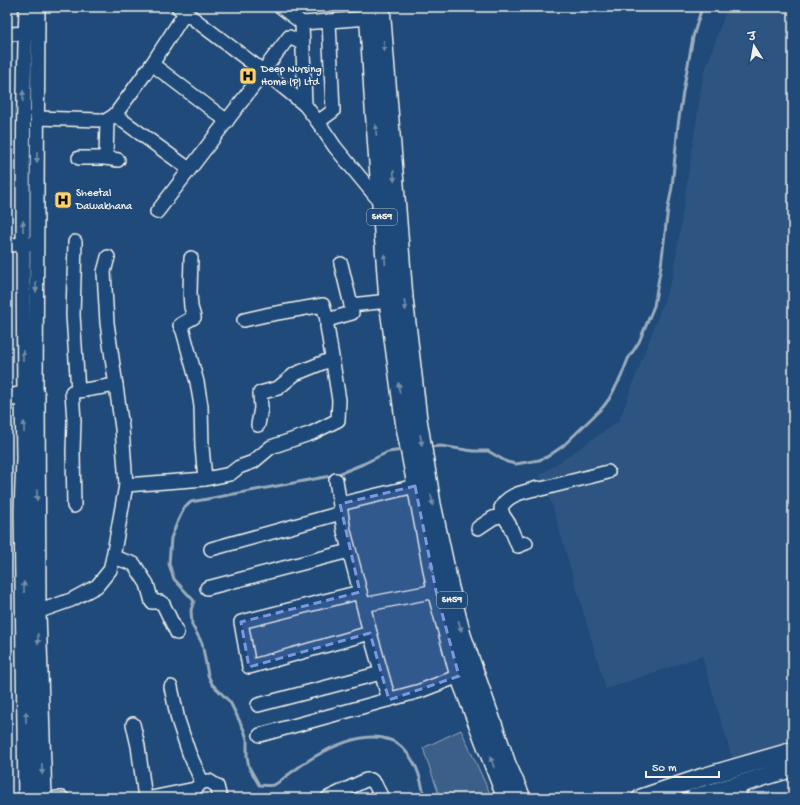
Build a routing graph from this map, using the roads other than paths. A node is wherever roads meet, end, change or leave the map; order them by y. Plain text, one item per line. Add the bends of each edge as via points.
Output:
1 (26, 7) edge
2 (38, 7) edge
3 (281, 7) edge
4 (300, 7) edge
5 (182, 10) edge
6 (373, 11) edge
7 (330, 21) junction
8 (302, 23) junction
9 (31, 33) junction
10 (7, 34) edge
11 (302, 43) junction
12 (152, 64) junction
13 (264, 71) junction
14 (305, 105) junction
15 (116, 115) junction
16 (37, 118) junction
17 (99, 120) dead end
18 (227, 120) junction
19 (318, 122) junction
20 (79, 158) dead end
21 (189, 169) junction
22 (23, 189) junction
23 (37, 189) junction
24 (381, 203) junction
25 (157, 212) dead end
26 (397, 222) junction
27 (75, 242) dead end
28 (7, 244) edge
29 (22, 244) junction
30 (36, 244) junction
31 (108, 257) dead end
32 (191, 258) dead end
33 (341, 264) dead end
34 (388, 301) junction
35 (351, 305) junction
36 (244, 320) dead end
37 (327, 320) junction
38 (332, 359) junction
39 (116, 385) junction
40 (78, 391) junction
41 (30, 395) junction
42 (7, 398) edge
43 (411, 423) junction
44 (258, 425) dead end
45 (418, 460) junction
46 (608, 472) dead end
47 (205, 479) junction
48 (336, 480) dead end
49 (126, 485) junction
50 (415, 486) junction
51 (74, 506) dead end
52 (340, 508) junction
53 (504, 515) junction
54 (478, 528) dead end
55 (526, 543) dead end
56 (211, 549) dead end
57 (349, 551) junction
58 (113, 557) junction
59 (207, 588) dead end
60 (436, 591) junction
61 (360, 592) junction
62 (363, 605) junction
63 (31, 613) junction
64 (177, 633) dead end
65 (370, 633) junction
66 (382, 673) junction
67 (459, 676) junction
68 (172, 687) dead end
69 (389, 700) junction
70 (258, 705) dead end
71 (133, 724) dead end
72 (260, 736) dead end
73 (793, 751) edge
74 (793, 768) edge
75 (202, 782) junction
76 (739, 791) edge
77 (27, 798) edge
78 (43, 798) edge
79 (56, 798) edge
80 (62, 798) edge
81 (145, 798) edge
82 (151, 798) edge
83 (220, 798) edge
84 (328, 798) edge
85 (382, 798) edge
86 (506, 798) edge
87 (522, 798) edge
88 (641, 798) edge
89 (694, 798) edge

1 - 9 street
2 - 9 street
3 - 8 street
4 - 8 street
5 - 12 street
5 - 13 street
6 - 7 street
24 -> 6 main road, SH59 via 373,94
6 -> 26 main road, SH59
7 - 8 street
7 - 19 street via 333,111
8 - 11 street
9 - 10 street
9 - 16 street
22 -> 9 street
11 - 13 street via 289,37
11 - 14 street
12 - 15 street
12 - 18 street
13 - 14 street
13 - 18 street
14 - 19 street
15 - 20 street via 107,120 112,159
15 - 21 street
16 - 17 street
16 -> 23 street
18 - 21 street
19 - 24 street via 334,147
21 - 25 street
22 - 23 street
29 -> 22 street
23 - 30 street
24 - 26 street
34 -> 24 main road, SH59
26 -> 43 main road, SH59
27 - 40 street via 73,315
28 - 29 street
29 - 30 street
41 -> 29 street
30 -> 41 street
31 - 39 street via 104,272 107,323
32 - 47 street via 190,307 194,317 180,325 201,406
33 - 35 street
34 - 35 street
43 -> 34 main road, SH59
35 - 37 street via 352,313
36 - 37 street via 322,305
37 - 38 street
38 - 44 street via 295,374 278,388 260,393
38 - 47 street via 338,420 270,447 253,462 239,467 230,474
39 - 40 street
39 - 49 street
40 - 51 street via 72,392
41 - 42 main road
41 - 63 main road via 23,511
43 - 45 main road, SH59
45 - 50 main road, SH59
45 -> 87 main road, SH59 via 432,504 453,604 466,648 498,740
46 - 53 street via 515,495 504,502 501,508
47 - 49 street
48 - 52 street
49 - 58 street
50 - 52 street
60 -> 50 main road, SH59
52 - 56 street
52 - 57 street
53 - 54 street via 493,518
53 - 55 street via 518,546
57 - 59 street
57 - 61 street
58 - 63 street via 110,570 97,586 71,600
58 - 64 street via 134,564 147,584 152,602 163,604
60 - 62 street
60 - 67 main road, SH59
61 - 62 street
61 - 65 street via 241,622 249,667
62 - 65 street
77 -> 63 main road
63 -> 78 main road
65 - 66 street
66 - 69 street
66 - 70 street
67 - 69 street
86 -> 67 main road, SH59
68 - 75 street via 178,720
69 - 72 street
71 - 81 street
73 - 88 main road
74 - 76 main road
75 - 82 street via 195,789
75 - 83 street via 209,781 217,786
76 - 89 main road
79 - 80 street
84 - 85 street via 371,780

